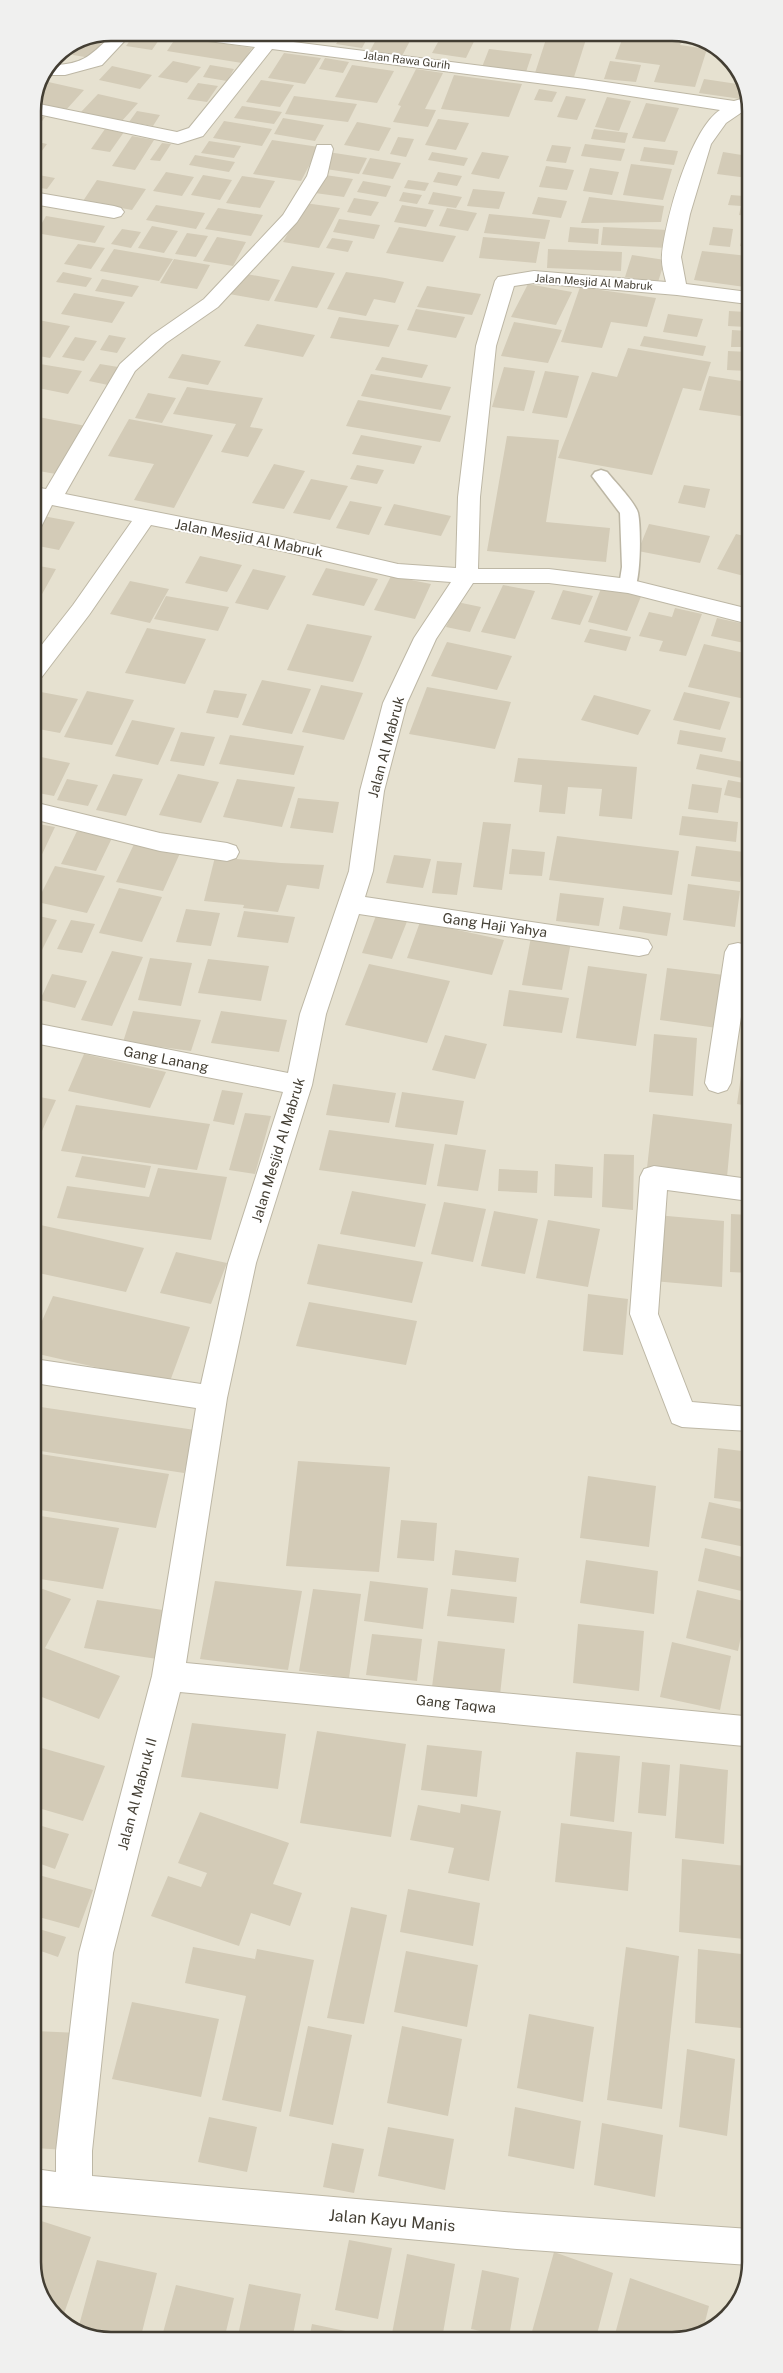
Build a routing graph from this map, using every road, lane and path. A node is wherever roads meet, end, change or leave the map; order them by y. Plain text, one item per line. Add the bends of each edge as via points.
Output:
1 (115, 41) edge
2 (246, 41) edge
3 (267, 44) junction
4 (55, 70) edge
5 (741, 104) edge
6 (41, 110) edge
7 (324, 149) dead end
8 (41, 199) edge
9 (114, 212) dead end
10 (677, 289) junction
11 (742, 297) edge
12 (601, 476) dead end
13 (43, 496) edge
14 (145, 518) junction
15 (466, 576) junction
16 (628, 586) junction
17 (742, 615) edge
18 (41, 662) edge
19 (41, 812) edge
20 (227, 852) dead end
21 (351, 904) junction
22 (639, 946) dead end
23 (741, 963) edge
24 (41, 1034) edge
25 (718, 1083) dead end
26 (299, 1085) junction
27 (742, 1189) edge
28 (41, 1372) edge
29 (212, 1398) junction
30 (742, 1418) edge
31 (168, 1676) junction
32 (742, 1731) edge
33 (41, 2187) edge
34 (74, 2192) junction
35 (742, 2246) edge

1 - 4 street via 96,61
2 - 3 street, Jalan Rawa Gurih
3 - 5 street, Jalan Rawa Gurih
3 - 6 street via 196,132 189,136 178,138
5 - 10 street via 719,119 702,144 696,161 671,257
7 - 13 street via 317,176 290,218 211,303 159,339 127,368
8 - 9 street
10 - 11 street
10 - 15 street, Jalan Mesjid Al Mabruk via 534,277 505,280 486,346 469,497
12 - 16 lane via 629,512 631,567
13 - 14 street, Jalan Mesjid Al Mabruk
14 - 15 street, Jalan Mesjid Al Mabruk via 282,544 398,571
14 - 18 street
15 - 16 street, Jalan Mesjid Al Mabruk via 549,576
15 - 21 street, Jalan Al Mabruk via 425,638 395,703 372,791 361,871
16 - 17 street, Jalan Mesjid Al Mabruk
19 - 20 street via 160,842
21 - 22 street, Gang Haji Yahya
21 - 26 street, Jalan Mesjid Al Mabruk via 313,1014
23 - 25 street
24 - 26 street, Gang Lanang
26 - 29 street, Jalan Mesjid Al Mabruk via 242,1263
27 - 30 street via 654,1177 644,1314 682,1414
28 - 29 street
29 - 31 street, Jalan Al Mabruk II
31 - 32 street, Gang Taqwa
31 - 34 street, Jalan Al Mabruk II via 96,1953 74,2151
33 - 34 street, Jalan Kayu Manis
34 - 35 street, Jalan Kayu Manis via 517,2231

